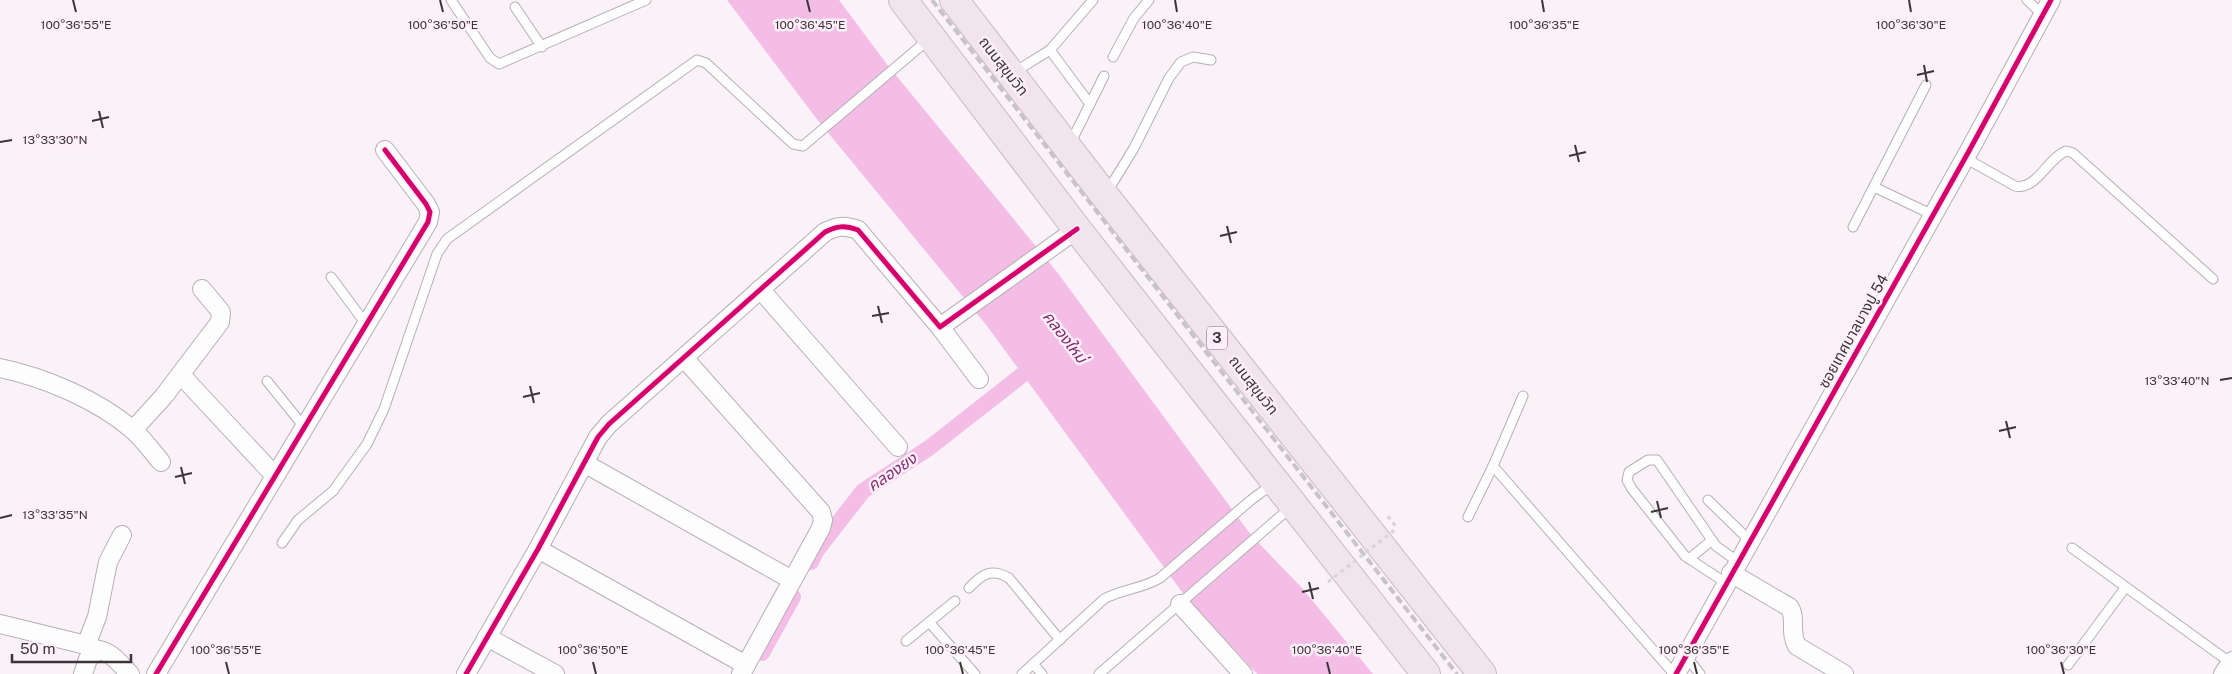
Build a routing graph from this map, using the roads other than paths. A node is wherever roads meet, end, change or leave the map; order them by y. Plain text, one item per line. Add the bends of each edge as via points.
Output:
1 (451, 0) edge
2 (646, 0) edge
3 (903, 0) edge
4 (1093, 0) edge
5 (1149, 0) edge
6 (2026, 0) edge
7 (958, 2) edge
8 (515, 7) dead end
9 (2047, 7) edge
10 (931, 38) junction
11 (542, 46) junction
12 (1050, 50) junction
13 (1113, 57) dead end
14 (1211, 60) dead end
15 (1011, 74) junction
16 (1104, 76) dead end
17 (1926, 85) dead end
18 (1090, 104) junction
19 (1068, 148) junction
20 (386, 150) dead end
21 (1965, 158) junction
22 (1874, 187) junction
23 (1105, 196) junction
24 (1932, 215) junction
25 (1853, 227) dead end
26 (1067, 237) junction
27 (331, 277) dead end
28 (2213, 279) dead end
29 (202, 289) dead end
30 (760, 289) junction
31 (366, 324) junction
32 (940, 326) junction
33 (684, 358) junction
34 (0, 368) edge
35 (181, 375) junction
36 (979, 379) dead end
37 (267, 381) dead end
38 (1523, 396) dead end
39 (304, 427) junction
40 (133, 430) junction
41 (898, 448) dead end
42 (161, 462) dead end
43 (584, 463) junction
44 (1493, 466) junction
45 (275, 476) junction
46 (1274, 483) junction
47 (1708, 500) dead end
48 (1292, 506) junction
49 (1468, 517) dead end
50 (122, 535) dead end
51 (1712, 540) junction
52 (1749, 540) junction
53 (282, 543) dead end
54 (2072, 548) dead end
55 (538, 550) junction
56 (1689, 559) junction
57 (1731, 572) junction
58 (792, 580) junction
59 (969, 588) dead end
60 (2125, 588) junction
61 (955, 601) dead end
62 (1182, 602) junction
63 (929, 622) junction
64 (0, 624) edge
65 (486, 637) junction
66 (1060, 640) junction
67 (906, 641) dead end
68 (92, 648) junction
69 (1686, 656) junction
70 (1033, 664) junction
71 (2068, 665) dead end
72 (2228, 666) edge
73 (743, 670) edge
74 (83, 674) edge
75 (130, 674) edge
76 (156, 674) edge
77 (466, 674) edge
78 (555, 674) edge
79 (975, 674) edge
80 (1022, 674) edge
81 (1042, 674) edge
82 (1100, 674) edge
83 (1243, 674) edge
84 (1426, 674) edge
85 (1482, 674) edge
86 (1675, 674) edge
87 (1700, 674) edge
88 (1844, 674) edge

1 - 11 lane via 495,63 503,64
2 - 11 lane
3 - 10 highway
4 - 12 lane
5 - 13 lane via 1134,18
6 - 9 lane
7 - 15 highway, ถนนสุขุมวิท / 3
8 - 11 lane
9 - 21 street, ซอยเทศบาลบางปู 54
10 - 26 highway
10 - 53 lane via 803,146 793,144 706,62 697,60 447,239 437,254 384,409 367,444 333,491 298,520
12 - 15 lane
12 - 18 lane
14 - 23 lane via 1193,57 1181,62 1169,78 1134,148
15 - 19 highway, ถนนสุขุมวิท / 3
16 - 18 lane
17 - 22 lane
18 - 19 lane
19 - 23 highway, ถนนสุขุมวิท / 3
20 - 31 street via 430,212 428,222
21 - 24 street, ซอยเทศบาลบางปู 54
21 - 28 lane via 2021,188 2029,185 2059,154 2073,153
22 - 24 lane
22 - 25 lane
23 - 85 highway, ถนนสุขุมวิท / 3
24 - 52 street, ซอยเทศบาลบางปู 54
26 - 32 street
26 - 46 highway
27 - 31 lane
29 - 35 street via 216,304 221,318
30 - 32 street via 825,232 836,226 846,226 858,230
30 - 33 street
30 - 41 street
31 - 39 street
32 - 36 street
33 - 43 street via 609,424
33 - 58 street via 820,512 821,528
34 - 40 street via 46,380 98,407
35 - 40 street
35 - 45 street
37 - 39 lane
38 - 44 lane
39 - 45 street
40 - 42 street
43 - 55 street
43 - 58 street
44 - 49 lane
44 - 86 lane
45 - 76 street
46 - 48 highway
46 - 66 lane via 1160,578 1148,586 1104,599
47 - 52 lane
48 - 62 lane
48 - 84 highway
50 - 68 street via 108,562
51 - 56 lane
51 - 56 lane via 1656,460 1648,460 1629,472 1627,480 1632,489 1673,544
51 - 57 lane via 1721,550
52 - 57 street, ซอยเทศบาลบางปู 54
54 - 60 lane
55 - 65 street
55 - 73 street
56 - 57 lane
57 - 69 street, ซอยเทศบาลบางปู 54
57 - 88 street via 1789,607 1793,640 1797,646
58 - 73 street
59 - 66 lane via 978,578 989,573 998,572 1009,578
60 - 71 lane
60 - 72 lane
61 - 63 lane
62 - 82 lane
62 - 83 street
63 - 67 lane
63 - 79 lane
64 - 68 street
65 - 77 street
65 - 78 street
66 - 70 lane
68 - 74 street
68 - 75 street via 105,651
69 - 86 street, ซอยเทศบาลบางปู 54
69 - 87 lane
70 - 80 lane
70 - 81 lane

